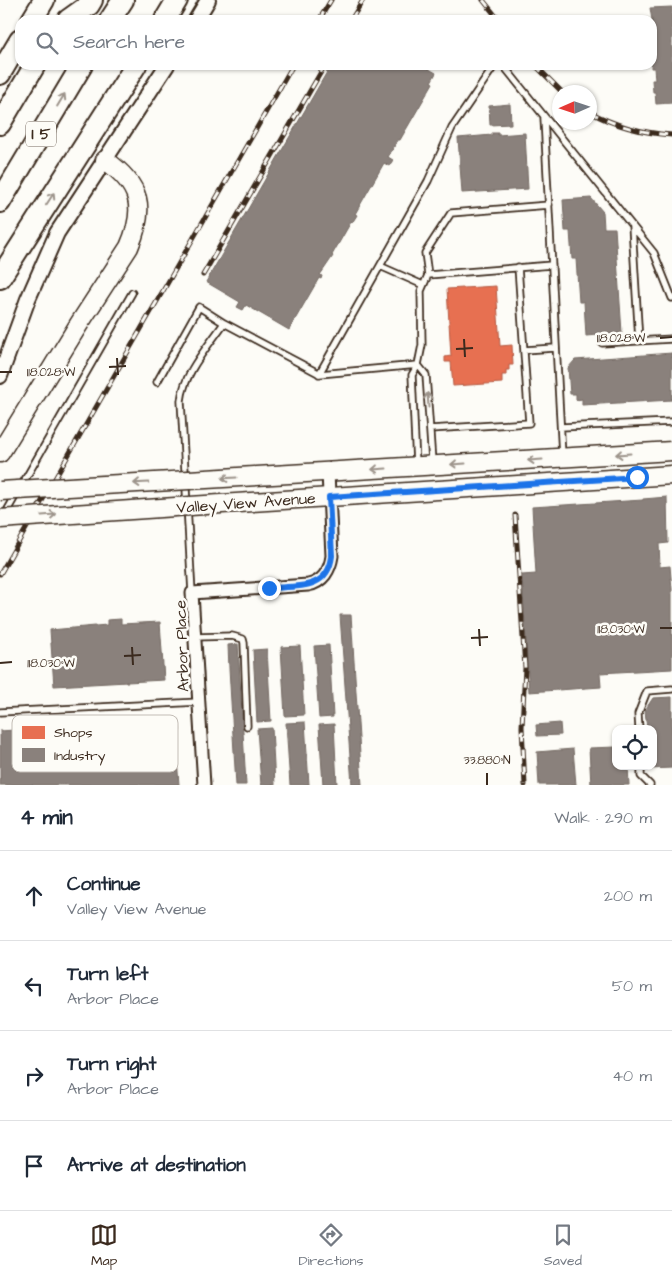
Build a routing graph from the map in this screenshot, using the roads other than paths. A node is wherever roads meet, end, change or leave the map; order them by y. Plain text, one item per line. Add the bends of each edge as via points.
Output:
1 (44, 0) edge
2 (70, 0) edge
3 (92, 0) edge
4 (123, 0) edge
5 (177, 0) edge
6 (208, 0) edge
7 (35, 15) edge
8 (62, 15) edge
9 (75, 15) edge
10 (113, 15) edge
11 (167, 15) edge
12 (199, 15) edge
13 (15, 48) edge
14 (32, 70) edge
15 (79, 70) edge
16 (133, 70) edge
17 (164, 70) edge
18 (492, 70) edge
19 (507, 70) edge
20 (0, 74) edge
21 (544, 118) junction
22 (0, 124) edge
23 (106, 160) junction
24 (0, 202) edge
25 (549, 205) junction
26 (632, 226) junction
27 (552, 265) junction
28 (380, 266) junction
29 (518, 267) junction
30 (428, 275) junction
31 (0, 278) edge
32 (423, 285) junction
33 (132, 293) dead end
34 (672, 298) edge
35 (224, 323) junction
36 (672, 339) edge
37 (639, 341) junction
38 (602, 343) dead end
39 (555, 348) junction
40 (524, 350) junction
41 (418, 365) junction
42 (319, 374) junction
43 (0, 376) edge
44 (157, 382) dead end
45 (672, 422) edge
46 (561, 427) junction
47 (430, 429) junction
48 (672, 451) edge
49 (0, 453) edge
50 (562, 458) junction
51 (424, 467) junction
52 (328, 473) junction
53 (672, 475) edge
54 (0, 491) edge
55 (329, 497) junction
56 (0, 520) edge
57 (192, 593) junction
58 (195, 638) junction
59 (672, 689) edge
60 (199, 702) junction
61 (0, 712) edge
62 (639, 725) edge
63 (246, 726) dead end
64 (641, 770) edge
65 (204, 785) edge
66 (650, 785) edge

1 - 7 highway
2 - 8 highway
3 - 9 highway
4 - 10 highway
5 - 11 highway
6 - 12 street
13 - 20 highway
14 - 22 highway, I 5
24 -> 15 highway, I 5
31 -> 16 highway
17 - 23 street
18 - 28 lane via 452,128 428,181
19 - 21 lane
21 - 25 lane
21 - 26 lane
23 - 43 street via 57,233 28,299
23 - 49 main road via 124,175 138,199 139,217 135,234
25 - 27 lane
25 - 30 lane via 451,213 425,253
26 - 34 lane via 654,253
26 - 37 lane
27 - 29 lane
27 - 39 lane
28 - 32 lane
28 - 42 lane
29 - 30 lane
29 - 40 lane
30 - 32 lane
32 - 41 lane via 422,345
33 - 56 lane
35 - 42 lane
35 - 44 lane via 199,307
35 - 57 lane via 182,389
36 - 37 lane
37 - 38 lane
39 - 40 lane
39 - 46 lane
40 - 47 lane via 529,423
41 - 42 lane
47 -> 41 lane via 426,375
41 - 51 lane via 412,375
45 - 46 lane
46 - 50 lane
47 - 51 lane
48 -> 50 main road, Valley View Avenue
50 -> 51 main road, Valley View Avenue
51 -> 52 main road, Valley View Avenue
52 -> 54 main road, Valley View Avenue, bridge
52 - 55 street, Arbor Place
53 - 55 main road, Valley View Avenue
56 -> 55 main road, Valley View Avenue, bridge
55 - 57 street, Arbor Place via 331,561 326,574 318,581 308,585
57 - 58 street, Arbor Place
58 - 60 street, Arbor Place
58 - 63 lane via 232,636 243,639
59 - 62 lane via 647,691 638,714
60 - 61 lane
60 - 65 street, Arbor Place
64 - 66 lane

